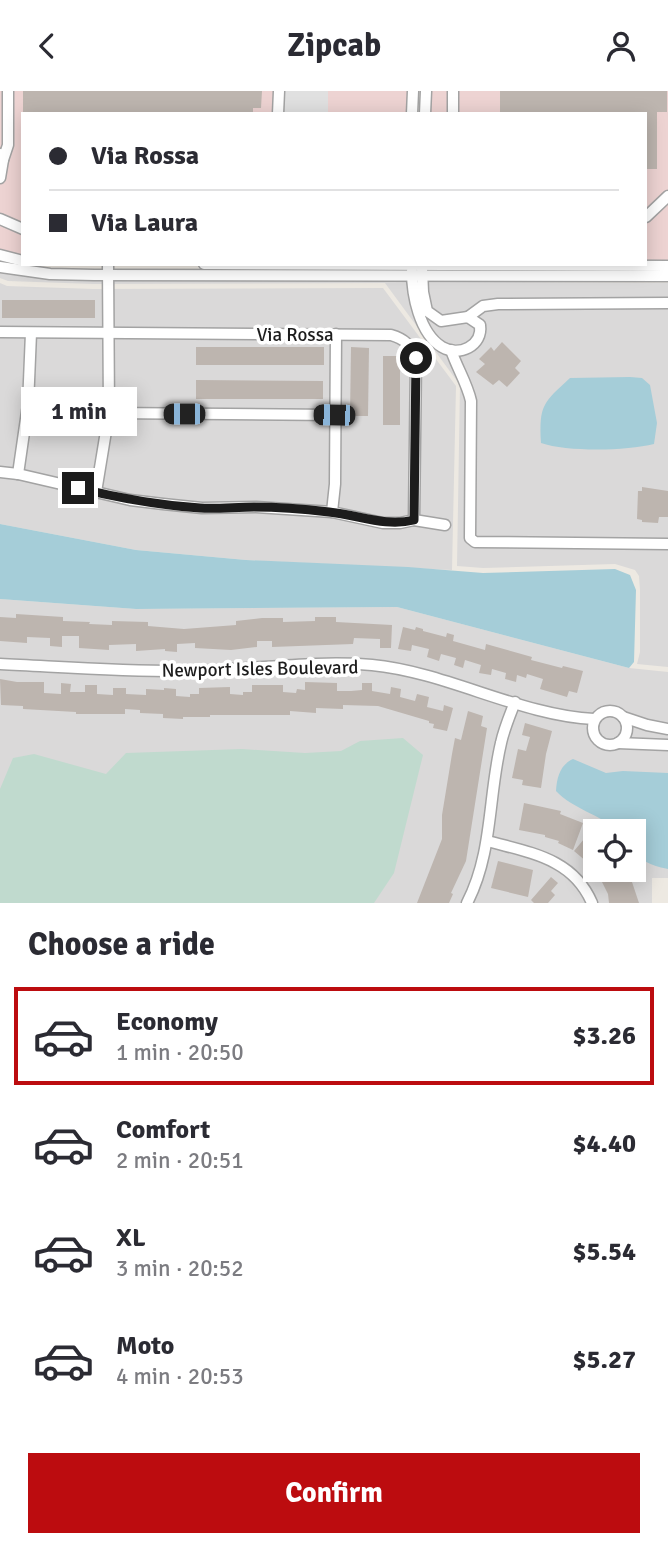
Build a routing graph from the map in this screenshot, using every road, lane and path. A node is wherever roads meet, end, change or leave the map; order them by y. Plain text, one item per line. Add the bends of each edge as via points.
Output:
1 (8, 91) edge
2 (279, 91) edge
3 (413, 91) edge
4 (426, 91) edge
5 (453, 91) edge
6 (278, 112) edge
7 (412, 112) edge
8 (425, 112) edge
9 (453, 112) edge
10 (1, 157) edge
11 (0, 178) edge
12 (668, 197) edge
13 (647, 216) edge
14 (0, 219) edge
15 (21, 228) edge
16 (0, 255) edge
17 (21, 260) edge
18 (310, 266) edge
19 (668, 266) edge
20 (0, 267) edge
21 (417, 268) edge
22 (515, 269) edge
23 (636, 269) edge
24 (108, 270) edge
25 (668, 276) edge
26 (668, 303) edge
27 (468, 317) junction
28 (440, 320) junction
29 (0, 332) edge
30 (31, 333) junction
31 (109, 333) junction
32 (429, 333) junction
33 (336, 334) junction
34 (451, 350) junction
35 (109, 413) junction
36 (334, 415) junction
37 (0, 472) edge
38 (18, 474) junction
39 (96, 492) junction
40 (332, 512) junction
41 (414, 520) junction
42 (445, 525) dead end
43 (668, 544) edge
44 (0, 664) edge
45 (514, 702) junction
46 (623, 717) junction
47 (593, 724) junction
48 (668, 729) edge
49 (618, 743) junction
50 (668, 745) edge
51 (488, 842) junction
52 (467, 903) edge
53 (592, 903) edge

1 - 10 street via 8,145
2 - 6 street
3 - 7 street
4 - 8 street
5 - 9 street
10 - 11 street
12 - 13 street
14 - 15 street
16 - 17 street
18 - 21 street
19 - 23 street
20 - 24 street via 50,274
21 - 22 street
21 - 24 street
21 - 28 street via 428,311
21 - 32 street via 413,300
22 - 23 street
23 - 25 street
24 - 31 street
26 - 27 street via 483,306
27 - 28 street
27 - 34 street via 480,325 476,343 466,351
28 - 32 street
29 - 30 street, Via Rossa
30 - 31 street, Via Rossa
30 - 38 street via 29,405
31 - 33 street, Via Rossa
31 - 35 street
32 - 34 street
33 - 36 street
33 - 41 street, Via Rossa via 391,335 411,346 416,358
34 - 43 street via 471,401 470,538 475,542
35 - 36 street
35 - 39 street
36 - 40 street
37 - 38 street
38 - 39 street
39 - 40 street via 202,508
40 - 41 street via 383,523
41 - 42 street
44 - 45 street, Newport Isles Boulevard via 191,671 376,665
45 - 47 street, Newport Isles Boulevard
45 - 51 street via 501,743
46 - 47 street via 604,712
46 - 48 street
46 - 49 street via 627,731
47 - 49 street via 601,743
49 - 50 street
51 - 52 street
51 - 53 street via 550,859 583,884

